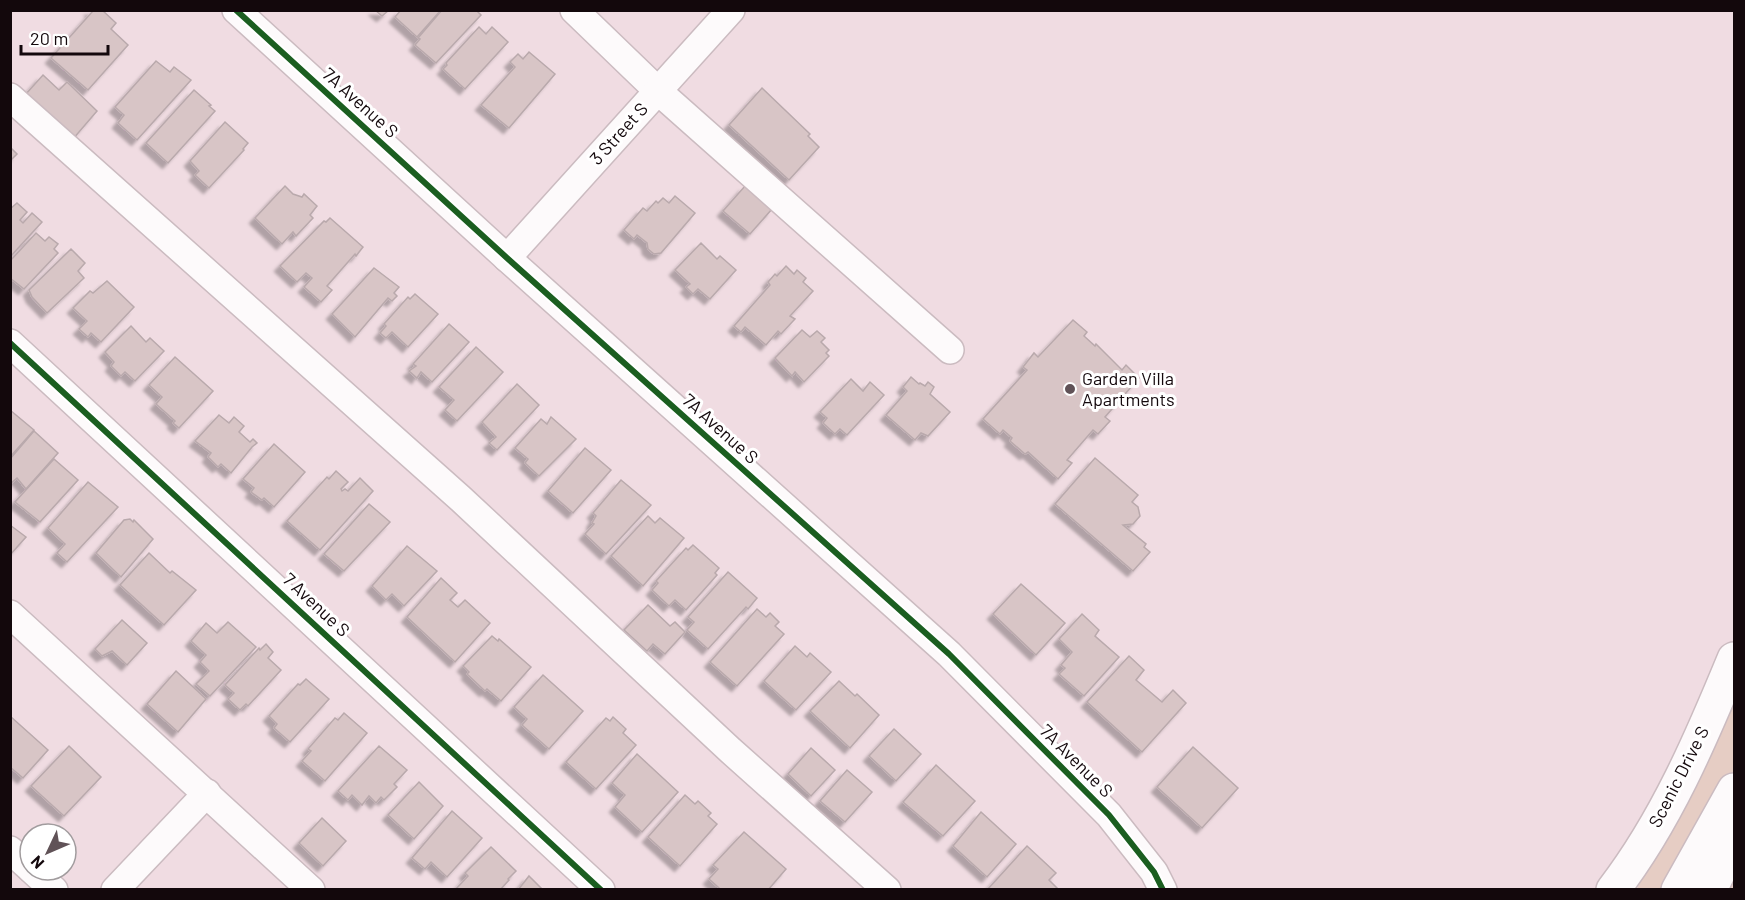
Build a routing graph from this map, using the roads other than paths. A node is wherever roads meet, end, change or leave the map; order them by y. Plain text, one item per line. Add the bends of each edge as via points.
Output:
1 (236, 10) edge
2 (574, 10) edge
3 (731, 10) edge
4 (658, 91) junction
5 (10, 98) edge
6 (507, 258) junction
7 (10, 343) edge
8 (950, 350) dead end
9 (10, 614) edge
10 (1734, 659) edge
11 (1734, 790) edge
12 (207, 794) junction
13 (1734, 841) edge
14 (115, 890) edge
15 (311, 890) edge
16 (601, 890) edge
17 (887, 890) edge
18 (1163, 890) edge
19 (1613, 890) edge
20 (1678, 890) edge
21 (1710, 890) edge

1 - 6 street, 7A Avenue S
2 - 4 street
3 - 4 street, 3 Street S
4 - 6 street, 3 Street S
4 - 8 street
5 - 17 street via 461,499 730,750
6 - 18 street, 7A Avenue S via 949,654 1109,815 1154,872
7 - 16 street, 7 Avenue S
9 - 12 street
10 - 19 main road, Scenic Drive S via 1701,740 1636,859
11 - 20 main road
12 - 14 street
12 - 15 street
13 - 21 main road

